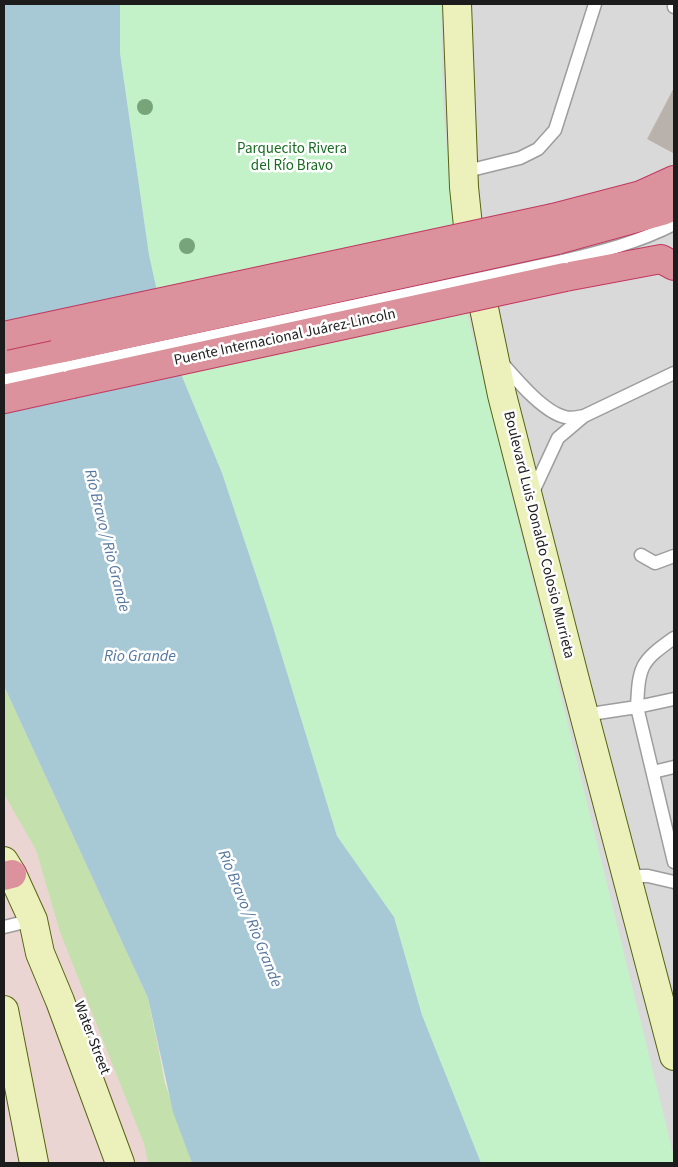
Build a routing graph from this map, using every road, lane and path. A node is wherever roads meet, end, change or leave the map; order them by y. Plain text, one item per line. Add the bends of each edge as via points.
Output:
1 (457, 4) edge
2 (595, 4) edge
3 (463, 172) junction
4 (674, 180) edge
5 (674, 206) edge
6 (674, 224) edge
7 (559, 249) junction
8 (674, 266) edge
9 (4, 336) edge
10 (493, 354) junction
11 (4, 360) edge
12 (674, 373) edge
13 (4, 380) edge
14 (4, 399) edge
15 (584, 416) junction
16 (529, 500) junction
17 (641, 555) dead end
18 (674, 556) edge
19 (674, 638) edge
20 (674, 699) edge
21 (637, 707) junction
22 (584, 715) junction
23 (674, 766) edge
24 (653, 772) junction
25 (670, 828) edge
26 (674, 862) edge
27 (7, 870) edge
28 (626, 876) junction
29 (674, 882) edge
30 (33, 920) junction
31 (4, 927) edge
32 (4, 1010) edge
33 (674, 1056) edge
34 (34, 1163) edge
35 (120, 1163) edge
36 (134, 1163) edge

1 - 3 main road, Boulevard Luis Donaldo Colosio Murrieta
2 - 3 lane via 555,130 538,149 520,158
3 - 10 main road, Boulevard Luis Donaldo Colosio Murrieta via 469,236
4 - 7 highway via 642,195
5 - 7 highway
6 - 7 lane via 653,235 598,252
7 - 8 highway via 661,259
7 - 9 highway, bridge
7 - 11 highway, bridge
7 - 13 lane, bridge
7 - 14 highway, Puente Internacional Juárez-Lincoln, bridge
10 - 15 lane via 546,407 565,418
10 - 16 main road, Boulevard Luis Donaldo Colosio Murrieta
12 - 15 lane
15 - 16 lane via 558,438
16 - 22 main road, Boulevard Luis Donaldo Colosio Murrieta
17 - 18 lane via 655,563
19 - 21 lane via 646,659 639,677
20 - 21 lane
21 - 22 lane
21 - 24 lane
22 - 28 main road, Boulevard Luis Donaldo Colosio Murrieta
23 - 24 lane
24 - 25 lane
25 - 26 lane
27 - 30 main road, Water Street
28 - 29 lane via 648,876
28 - 33 main road, Boulevard Luis Donaldo Colosio Murrieta
30 - 31 lane
30 - 35 main road, Water Street via 40,953
30 - 36 main road, Water Street via 54,942 127,1133
32 - 34 main road

